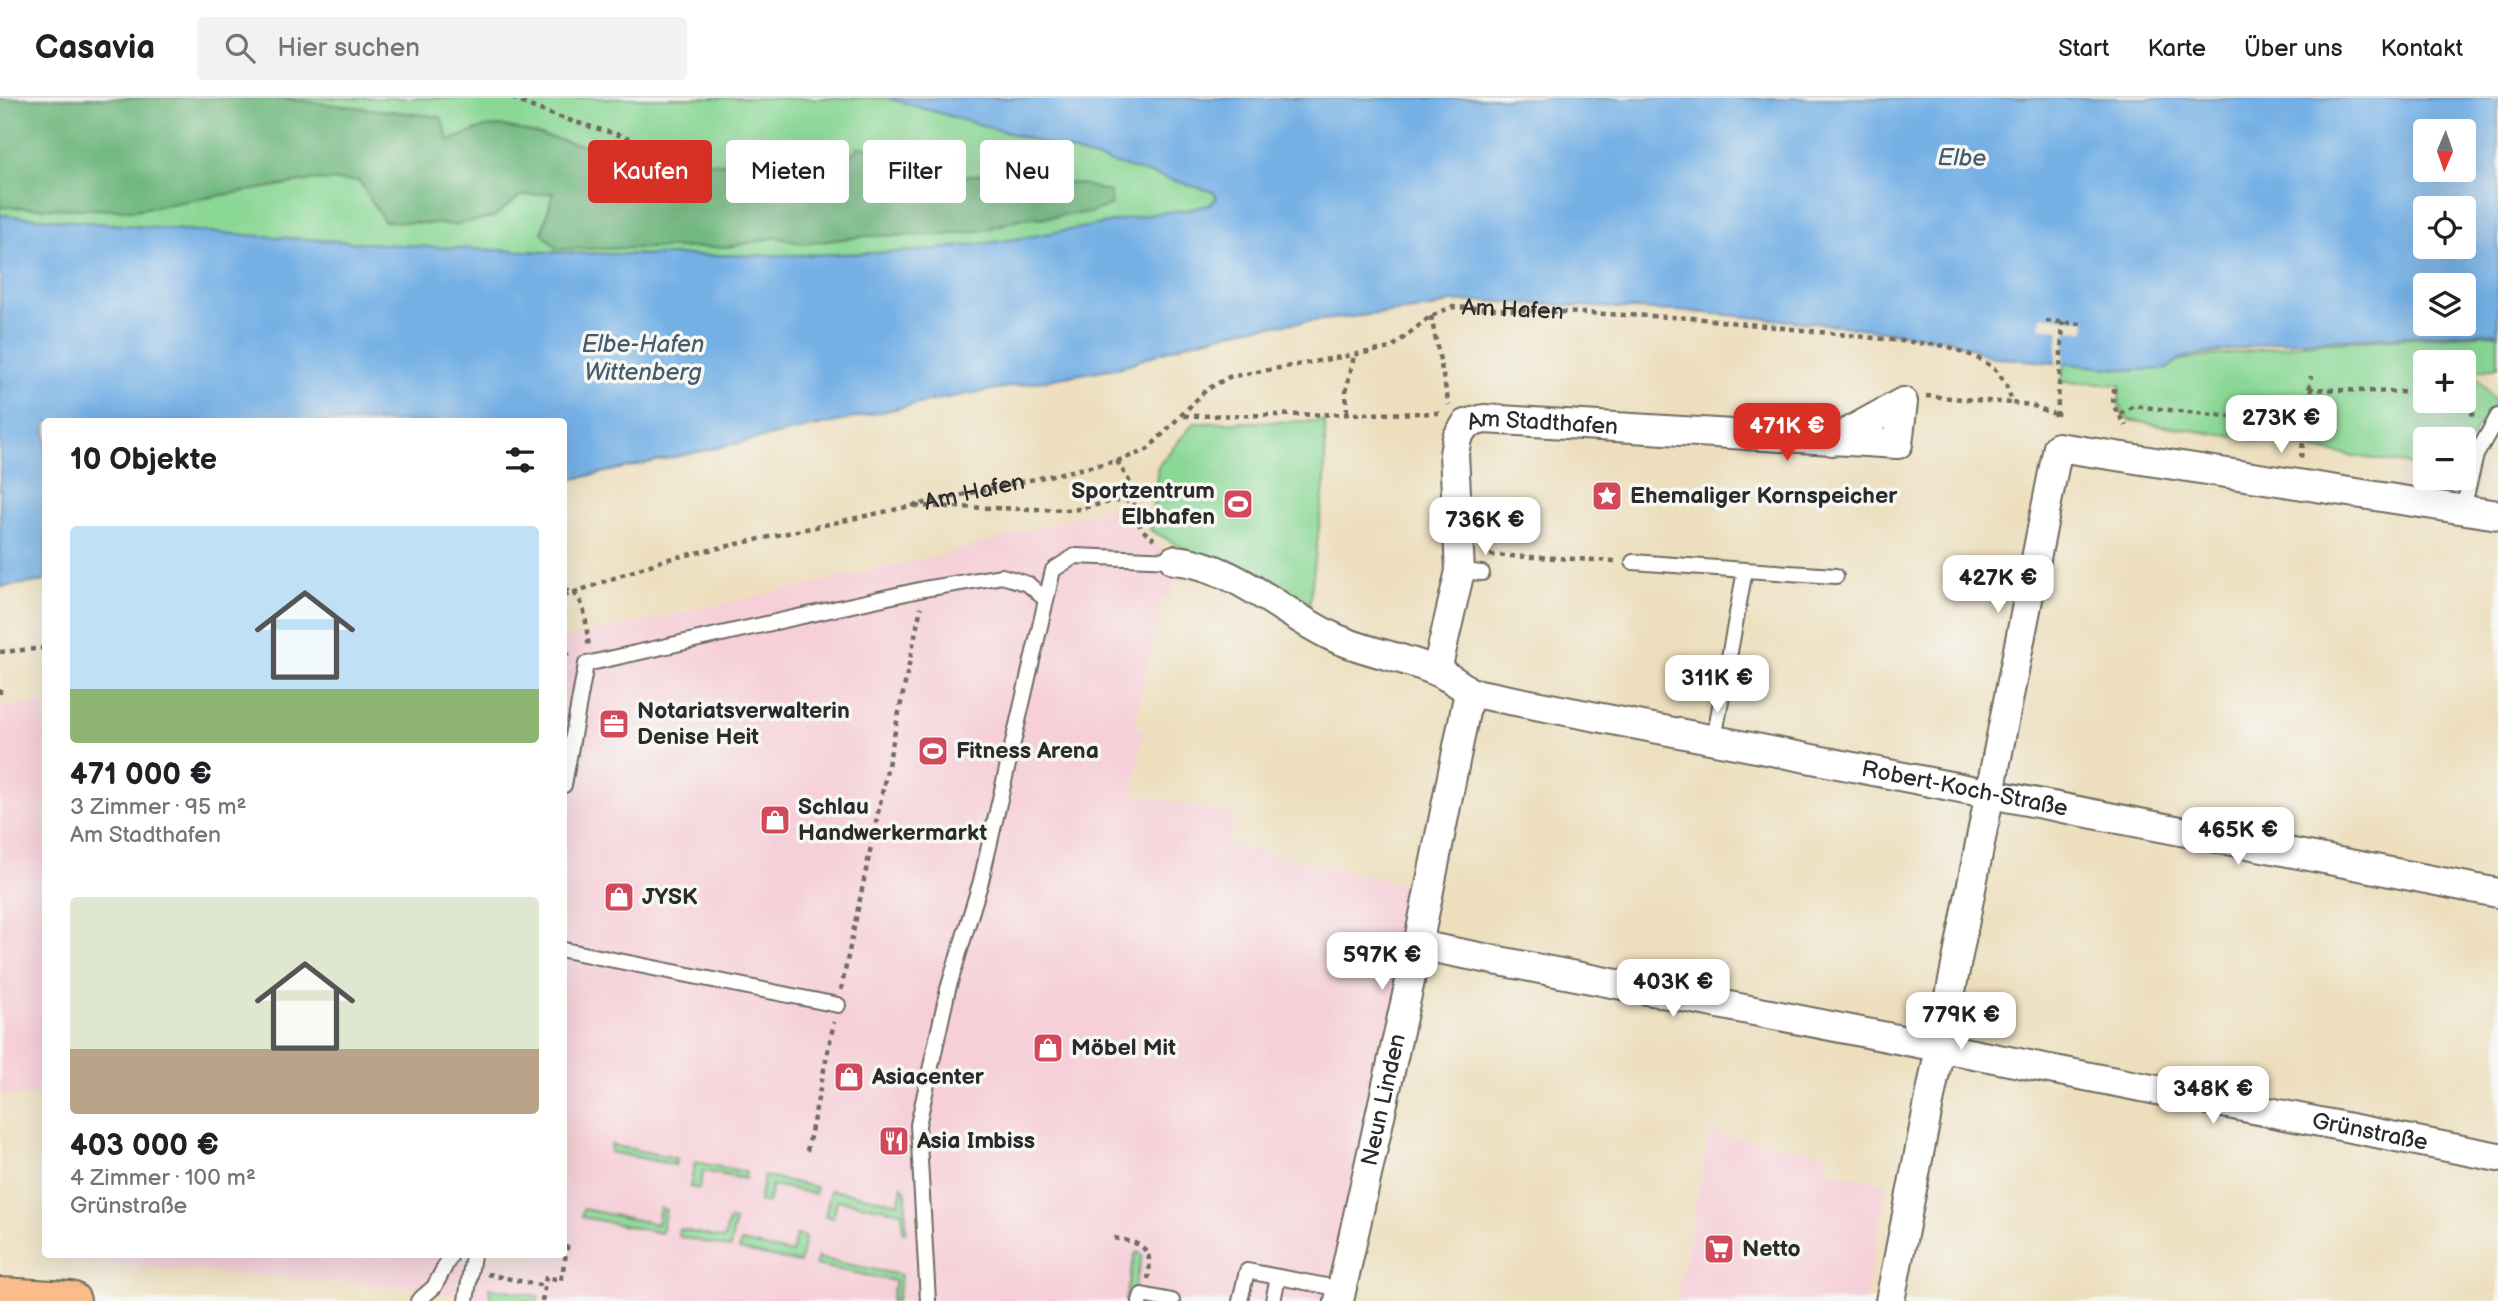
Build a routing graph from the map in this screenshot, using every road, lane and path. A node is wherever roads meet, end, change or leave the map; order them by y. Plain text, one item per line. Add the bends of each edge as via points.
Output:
1 (512, 98) edge
2 (641, 140) edge
3 (1431, 316) junction
4 (2046, 321) dead end
5 (2063, 323) junction
6 (2081, 324) dead end
7 (1354, 356) junction
8 (2311, 376) dead end
9 (2114, 387) dead end
10 (2309, 388) junction
11 (2413, 392) edge
12 (1903, 402) joint
13 (2012, 403) junction
14 (1347, 412) junction
15 (2476, 412) edge
16 (2120, 414) junction
17 (1183, 416) junction
18 (2495, 421) edge
19 (2304, 425) junction
20 (2126, 426) dead end
21 (2301, 448) dead end
22 (1117, 461) junction
23 (1133, 503) junction
24 (905, 506) junction
25 (2463, 509) junction
26 (2498, 515) edge
27 (1178, 560) junction
28 (1633, 562) joint
29 (1467, 566) junction
30 (1745, 570) junction
31 (1836, 576) dead end
32 (925, 589) junction
33 (567, 590) edge
34 (575, 592) junction
35 (567, 595) edge
36 (1045, 599) junction
37 (589, 647) dead end
38 (42, 648) edge
39 (0, 652) edge
40 (1437, 670) junction
41 (0, 689) edge
42 (1469, 692) junction
43 (0, 698) edge
44 (1714, 739) junction
45 (567, 768) edge
46 (1987, 794) junction
47 (2498, 893) edge
48 (1418, 945) junction
49 (567, 951) edge
50 (838, 1005) junction
51 (1938, 1046) junction
52 (807, 1152) dead end
53 (2498, 1157) edge
54 (1114, 1238) dead end
55 (568, 1243) dead end
56 (567, 1248) edge
57 (449, 1258) edge
58 (473, 1258) edge
59 (565, 1258) edge
60 (471, 1271) junction
61 (1278, 1277) junction
62 (544, 1286) junction
63 (1340, 1295) edge
64 (0, 1297) edge
65 (1143, 1298) edge
66 (71, 1301) edge
67 (418, 1301) edge
68 (467, 1301) edge
69 (541, 1301) edge
70 (928, 1301) edge
71 (1168, 1301) edge
72 (1240, 1301) edge
73 (1273, 1301) edge
74 (1890, 1301) edge

1 - 2 path via 544,114
3 - 7 path, Am Hafen via 1391,348
3 - 13 path, Am Hafen via 1452,307 1482,307 1693,318 1947,346 1984,361 2003,376
3 - 14 path via 1450,413
4 - 5 path
5 - 6 path
5 - 13 path via 2057,415
7 - 14 path via 1346,391
7 - 17 path, Am Hafen via 1229,377 1206,390
8 - 10 path
9 - 16 path via 2113,405
10 - 11 path
10 - 19 path
12 - 13 path via 1917,395
12 - 29 street, Am Stadthafen via 1898,444 1483,419 1466,424 1454,454
14 - 17 path
15 - 18 path
16 - 19 path via 2134,405
16 - 20 path
17 - 22 path, Am Hafen via 1147,450
18 - 25 lane via 2476,455
19 - 21 path
22 - 23 path via 1137,494
22 - 24 path, Am Hafen
23 - 24 path, Am Hafen via 1123,499 1074,510
23 - 27 path via 1141,529
24 - 34 path, Am Hafen via 664,560
25 - 26 street
25 - 46 street via 2058,447
27 - 36 lane via 1075,556 1052,570
27 - 40 street via 1222,574 1333,637
28 - 29 path
28 - 30 lane
29 - 40 street, Am Stadthafen
30 - 31 lane
30 - 44 lane
32 - 36 lane via 1002,576 1028,584
32 - 45 lane via 586,664
32 - 50 path
33 - 34 path
34 - 35 path, Am Hafen
34 - 37 path via 581,599
36 - 70 lane via 981,881 948,989 918,1125
38 - 39 path
40 - 42 street, Robert-Koch-Straße
41 - 43 path
42 - 44 street, Robert-Koch-Straße
42 - 48 street, Neun Linden
44 - 46 street, Robert-Koch-Straße
46 - 47 street, Robert-Koch-Straße
46 - 51 street
48 - 51 street, Grünstraße
48 - 63 street, Neun Linden
49 - 50 lane
50 - 52 path
51 - 53 street, Grünstraße
51 - 74 street
54 - 65 path via 1138,1242 1148,1251 1151,1266
55 - 56 path
57 - 67 lane via 434,1287
58 - 60 lane
59 - 62 path via 561,1280 546,1277
60 - 62 path
60 - 68 lane
61 - 63 lane
61 - 72 lane via 1247,1271
61 - 73 lane
62 - 69 path
64 - 66 main road
65 - 71 lane

